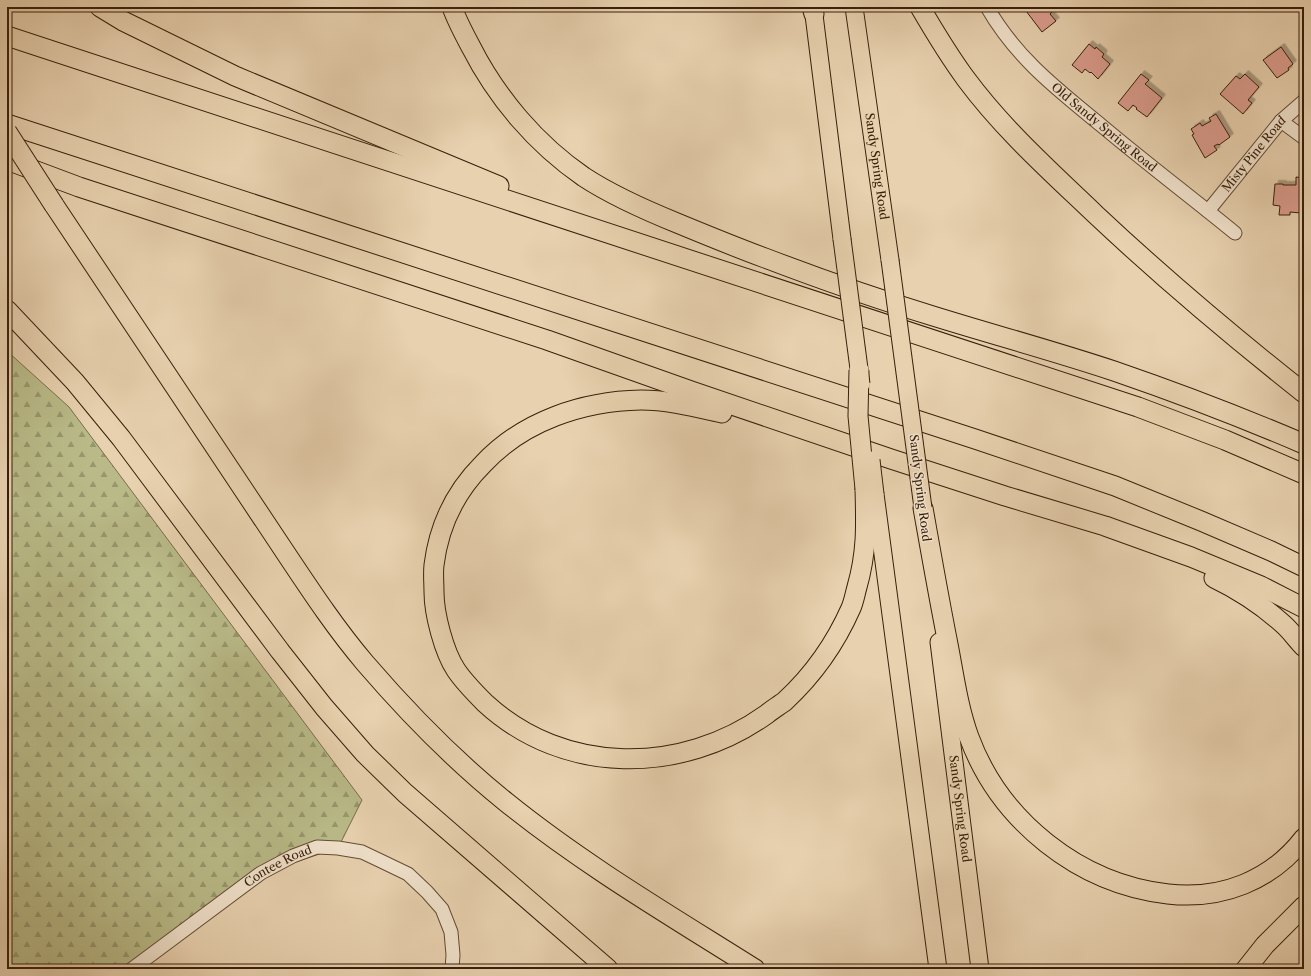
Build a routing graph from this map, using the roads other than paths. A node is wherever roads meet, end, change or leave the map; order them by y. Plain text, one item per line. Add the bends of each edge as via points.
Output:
1 (100, 7) edge
2 (452, 7) edge
3 (854, 7) edge
4 (920, 7) edge
5 (987, 7) edge
6 (813, 9) edge
7 (7, 36) edge
8 (1304, 102) edge
9 (1281, 121) junction
10 (7, 124) edge
11 (7, 132) edge
12 (1304, 138) edge
13 (7, 160) edge
14 (1208, 211) junction
15 (598, 229) junction
16 (1235, 233) dead end
17 (7, 310) edge
18 (859, 370) joint
19 (1304, 393) edge
20 (1304, 444) edge
21 (891, 459) junction
22 (1304, 474) edge
23 (870, 492) junction
24 (1005, 496) junction
25 (923, 508) junction
26 (1304, 567) edge
27 (1304, 608) edge
28 (1304, 647) edge
29 (1304, 838) edge
30 (1304, 906) edge
31 (132, 969) edge
32 (452, 969) edge
33 (608, 969) edge
34 (755, 969) edge
35 (938, 969) edge
36 (980, 969) edge
37 (1246, 969) edge

1 - 15 highway via 235,76 464,170
2 - 20 highway via 456,21 478,62 496,91 523,124 582,176 612,194 730,245 808,275 1115,372 1230,413
3 - 25 main road, Sandy Spring Road, bridge
4 - 19 highway via 966,79 1038,160 1169,282
5 - 14 street, Old Sandy Spring Road via 1014,47 1050,84
6 - 18 main road, bridge
7 - 15 highway
8 - 9 street, Misty Pine Road
9 - 12 street
9 - 14 street, Misty Pine Road
10 - 26 highway via 968,436 1108,484 1201,521
11 - 34 highway, bridge via 324,610 365,662 451,753 506,802 561,845
13 - 21 highway via 80,187 539,338
14 - 16 street, Old Sandy Spring Road
15 - 22 highway via 1138,407
17 - 33 highway via 75,382 121,438 280,651 324,707 366,754 405,793
18 - 23 highway, bridge via 858,416
21 - 23 highway via 679,403 642,400 603,403 546,420 517,435 492,453 471,475 452,504 440,532 434,567 434,605 442,638 455,668 474,693 500,717 529,734 564,749 592,756 659,758 692,750 724,739 753,724 784,701 814,670 834,641 852,606 862,570
21 - 24 highway
23 - 35 main road
24 - 27 highway via 1105,526 1190,557 1261,586
24 - 28 highway via 1188,566 1226,584 1256,602 1284,625
25 - 29 highway via 955,683 969,738 994,785 1010,808 1053,849 1098,875 1130,887 1184,896 1236,888 1256,879 1280,863
25 - 36 main road, Sandy Spring Road
30 - 37 highway via 1264,945
31 - 32 street, Contee Road via 261,873 317,847 362,852 408,874 442,909 451,932

